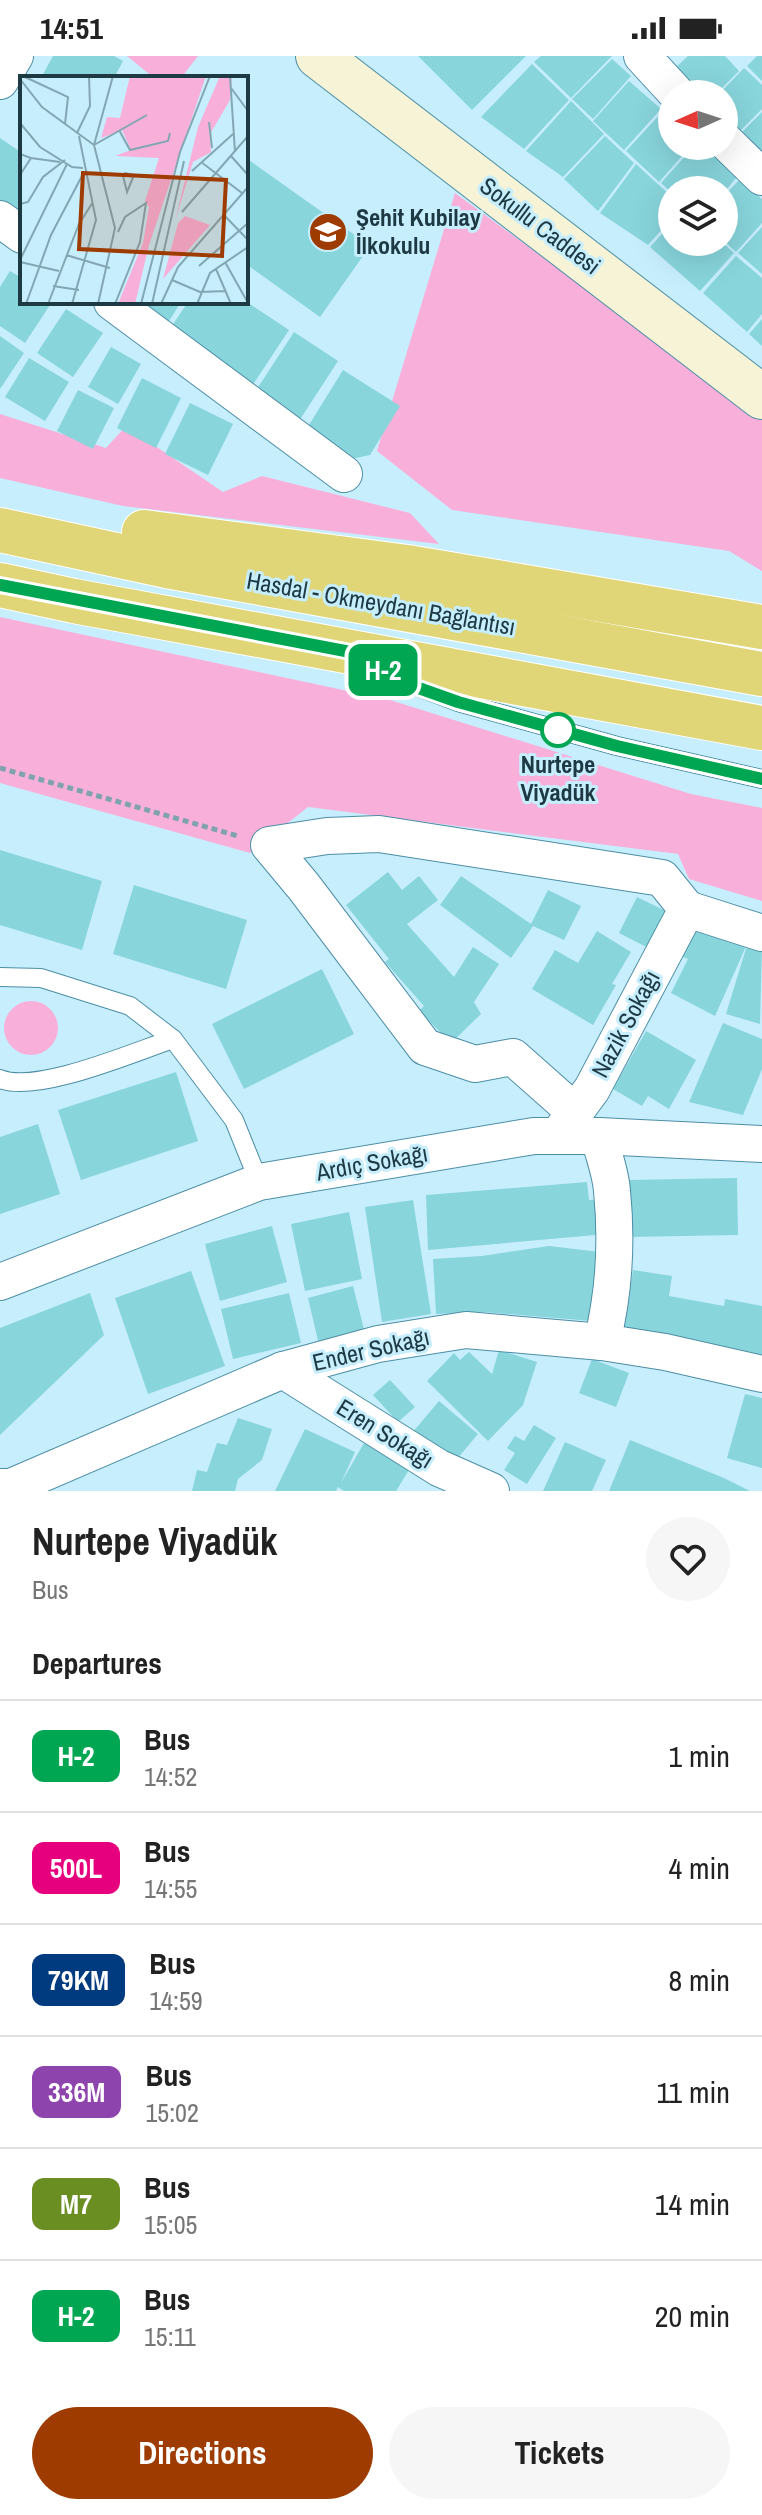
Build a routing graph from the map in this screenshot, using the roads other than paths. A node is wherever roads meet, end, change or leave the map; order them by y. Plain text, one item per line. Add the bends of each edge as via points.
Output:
1 (15, 56) edge
2 (642, 56) edge
3 (338, 62) edge
4 (664, 80) edge
5 (0, 81) edge
6 (738, 154) edge
7 (762, 177) edge
8 (0, 219) edge
9 (20, 234) edge
10 (115, 304) edge
11 (762, 397) edge
12 (344, 474) dead end
13 (0, 505) edge
14 (0, 530) edge
15 (0, 585) edge
16 (762, 627) edge
17 (361, 654) junction
18 (762, 674) edge
19 (762, 728) edge
20 (762, 779) edge
21 (687, 909) junction
22 (762, 933) edge
23 (0, 977) edge
24 (173, 1039) junction
25 (0, 1079) edge
26 (577, 1128) junction
27 (762, 1144) edge
28 (259, 1182) junction
29 (0, 1282) edge
30 (602, 1342) junction
31 (283, 1370) junction
32 (762, 1374) edge
33 (10, 1488) edge
34 (491, 1491) edge

1 - 5 street
2 - 4 street
3 - 11 main road, Sokullu Caddesi
6 - 7 street
8 - 9 street
10 - 12 street
13 - 16 highway via 150,534 407,567
14 - 18 highway, Hasdal - Okmeydanı Bağlantısı via 167,566
15 - 17 highway
17 - 19 highway
17 - 20 lane via 396,680 458,702
21 - 22 street
21 - 26 street, Nazik Sokağı via 592,1089
21 - 26 street via 662,878 379,834 269,845 425,1047 475,1064 513,1057
23 - 24 lane via 41,978 130,1006
24 - 25 lane via 74,1073 11,1084
24 - 28 lane via 234,1120
26 - 27 street, Ardıç Sokağı
26 - 28 street, Ardıç Sokağı
26 - 30 street via 612,1188 614,1252
28 - 29 street, Ardıç Sokağı
30 - 31 street, Ender Sokağı via 466,1330 378,1344
30 - 32 street, Ender Sokağı
31 - 33 street, Ender Sokağı
31 - 34 street, Eren Sokağı via 439,1468

